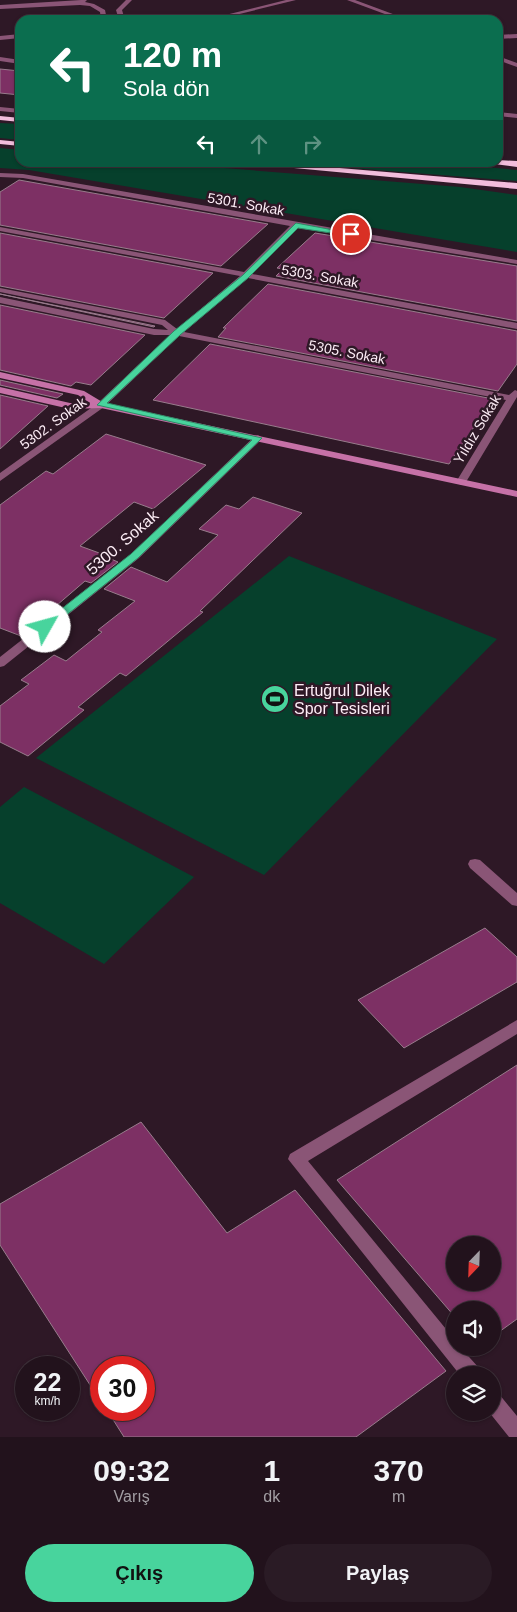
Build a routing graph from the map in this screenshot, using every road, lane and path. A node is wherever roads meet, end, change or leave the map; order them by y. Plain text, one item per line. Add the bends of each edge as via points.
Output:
1 (129, 0) edge
2 (293, 0) edge
3 (350, 0) edge
4 (82, 1) edge
5 (0, 7) edge
6 (118, 10) junction
7 (103, 11) junction
8 (103, 15) edge
9 (120, 15) edge
10 (229, 15) edge
11 (392, 15) edge
12 (15, 36) edge
13 (517, 36) edge
14 (503, 37) edge
15 (0, 38) edge
16 (0, 59) edge
17 (503, 60) edge
18 (15, 61) edge
19 (517, 66) edge
20 (0, 109) edge
21 (15, 110) edge
22 (503, 115) edge
23 (517, 116) edge
24 (0, 118) edge
25 (15, 120) edge
26 (0, 142) edge
27 (15, 144) edge
28 (503, 163) edge
29 (517, 164) edge
30 (292, 167) edge
31 (0, 175) edge
32 (517, 187) edge
33 (296, 225) junction
34 (0, 230) edge
35 (517, 262) edge
36 (245, 276) junction
37 (0, 290) edge
38 (0, 300) edge
39 (517, 326) edge
40 (177, 333) junction
41 (0, 375) edge
42 (0, 390) edge
43 (514, 395) edge
44 (101, 405) junction
45 (258, 438) junction
46 (0, 478) edge
47 (462, 482) junction
48 (517, 494) edge
49 (0, 663) edge
50 (475, 864) dead end
51 (517, 901) edge
52 (517, 1026) edge
53 (465, 1366) edge
54 (501, 1412) edge
55 (517, 1431) edge

1 - 6 street
2 - 10 street
3 - 11 street
4 - 5 street
4 - 7 street
6 - 7 street
6 - 9 street
7 - 8 street
12 - 15 street
13 - 14 street
16 - 18 street
17 - 19 street
20 - 21 street
22 - 23 street
24 - 25 highway
26 - 27 highway
28 - 29 highway
30 - 32 highway
31 - 33 street, 5301. Sokak via 24,176
33 - 35 street, 5301. Sokak
33 - 36 street, 5302. Sokak
34 - 36 street, 5303. Sokak
36 - 39 street, 5303. Sokak
36 - 40 street, 5302. Sokak
37 - 40 street, 5305. Sokak via 165,323
38 - 40 street, 5305. Sokak via 154,332
40 - 43 street, 5305. Sokak
40 - 44 street, 5302. Sokak
41 - 44 street via 81,393
42 - 44 street via 70,406
43 - 47 street, Yıldız Sokak
44 - 45 street
44 - 46 street, 5302. Sokak
45 - 47 street
45 - 49 street, 5300. Sokak via 135,556
47 - 48 street
50 - 51 street
52 - 53 street via 296,1159
54 - 55 street

